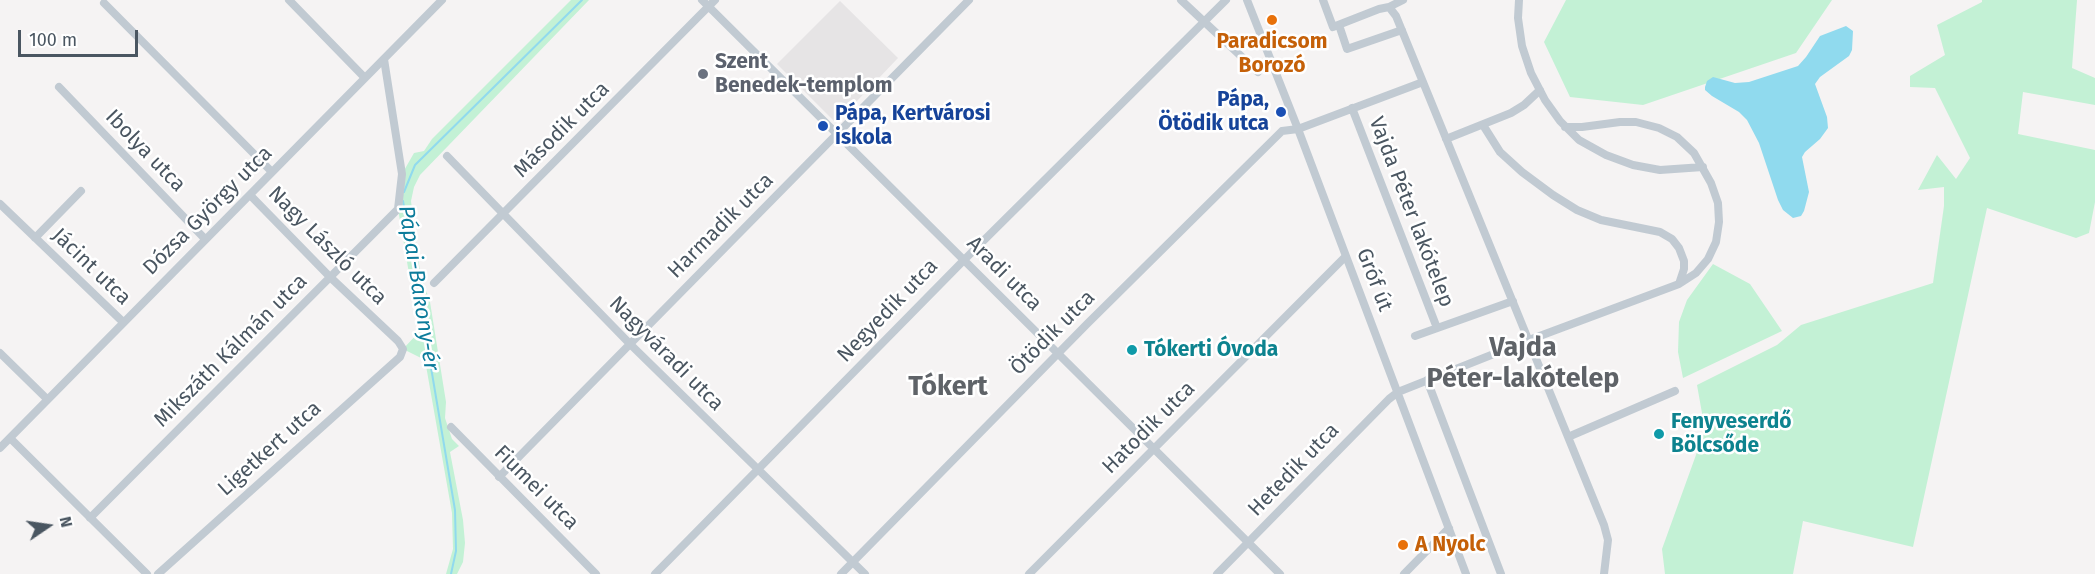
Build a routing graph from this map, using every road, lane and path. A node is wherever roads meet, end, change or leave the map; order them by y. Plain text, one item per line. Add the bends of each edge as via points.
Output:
1 (289, 0) edge
2 (442, 0) edge
3 (969, 0) edge
4 (1181, 0) edge
5 (1226, 0) edge
6 (1247, 0) edge
7 (1323, 0) edge
8 (1402, 0) edge
9 (1519, 0) edge
10 (709, 2) edge
11 (104, 3) dead end
12 (1389, 7) junction
13 (1203, 21) junction
14 (1338, 25) junction
15 (1402, 30) junction
16 (384, 59) junction
17 (1258, 72) dead end
18 (365, 78) junction
19 (1423, 82) junction
20 (59, 87) dead end
21 (1540, 90) junction
22 (1352, 108) junction
23 (1483, 125) junction
24 (1565, 127) junction
25 (1298, 129) junction
26 (837, 134) junction
27 (1446, 139) junction
28 (447, 156) dead end
29 (1703, 167) junction
30 (272, 172) junction
31 (81, 191) dead end
32 (250, 195) junction
33 (0, 204) edge
34 (503, 215) junction
35 (34, 238) junction
36 (205, 239) junction
37 (1345, 257) junction
38 (964, 260) junction
39 (330, 277) junction
40 (434, 284) dead end
41 (1679, 284) junction
42 (1513, 301) junction
43 (123, 322) junction
44 (1437, 328) junction
45 (1415, 336) dead end
46 (1529, 340) junction
47 (630, 344) junction
48 (403, 349) joint
49 (0, 353) edge
50 (1058, 354) junction
51 (1427, 381) junction
52 (1675, 391) dead end
53 (1398, 392) junction
54 (47, 399) junction
55 (451, 427) dead end
56 (1569, 437) junction
57 (10, 438) junction
58 (0, 448) edge
59 (1154, 448) junction
60 (758, 470) junction
61 (499, 477) junction
62 (90, 518) junction
63 (1449, 528) junction
64 (1249, 542) junction
65 (853, 562) junction
66 (147, 574) edge
67 (158, 574) edge
68 (596, 574) edge
69 (655, 574) edge
70 (841, 574) edge
71 (865, 574) edge
72 (1029, 574) edge
73 (1217, 574) edge
74 (1281, 574) edge
75 (1404, 574) edge
76 (1466, 574) edge
77 (1501, 574) edge
78 (1604, 574) edge

1 - 18 street
2 - 16 street, Dózsa György utca
3 - 26 street, Harmadik utca
4 - 13 street
5 - 13 street, Negyedik utca
6 - 25 street, Gróf út
7 - 14 street via 1333,27
8 - 12 street
9 - 21 street via 1522,46
10 - 26 street, Aradi utca
10 - 34 street, Második utca
11 - 30 street
12 - 14 street
12 - 15 street
13 - 17 street
13 - 38 street, Negyedik utca
14 - 15 street via 1347,49
15 - 19 street
16 - 18 street, Dózsa György utca
16 - 39 street, Mikszáth Kálmán utca via 402,174 398,209
18 - 30 street, Dózsa György utca
19 - 22 street, Vajda Péter lakótelep
19 - 27 street
20 - 36 street, Ibolya utca
21 - 23 street via 1524,105
21 - 24 street
22 - 25 street, Vajda Péter lakótelep
22 - 44 street, Vajda Péter lakótelep
23 - 27 street
23 - 41 street via 1500,152 1569,205 1600,220 1660,232 1672,239 1684,261
24 - 29 street via 1579,140 1633,165 1660,170
24 - 29 street via 1636,122 1659,128 1677,137 1695,153
25 - 37 street, Gróf út
25 - 50 street, Ötödik utca via 1282,131
26 - 38 street, Aradi utca
26 - 47 street, Harmadik utca
27 - 42 street
28 - 34 street, Nagyváradi utca
29 - 41 street via 1718,203 1716,242 1696,273
30 - 32 street, Dózsa György utca
31 - 35 street, Jácint utca
32 - 36 street, Dózsa György utca
32 - 39 street, Nagy László utca
33 - 35 street, Jácint utca
34 - 40 street, Második utca
34 - 47 street, Nagyváradi utca
35 - 43 street, Jácint utca
36 - 43 street, Dózsa György utca
37 - 53 street, Gróf út
37 - 59 street, Hatodik utca
38 - 50 street, Aradi utca
38 - 60 street, Negyedik utca
39 - 48 street, Nagy László utca
39 - 62 street, Mikszáth Kálmán utca
41 - 46 street
42 - 44 street, Vajda Péter lakótelep
42 - 46 street
43 - 54 street, Dózsa György utca
44 - 45 street, Vajda Péter lakótelep
46 - 51 street
46 - 56 street
47 - 60 street, Nagyváradi utca
47 - 61 street, Harmadik utca
48 - 67 street, Ligetkert utca via 400,357
49 - 54 street
50 - 59 street, Aradi utca
50 - 65 street, Ötödik utca
51 - 53 street
51 - 77 street
52 - 56 street
53 - 63 street, Gróf út
53 - 64 street, Hetedik utca
54 - 57 street, Dózsa György utca
55 - 61 street, Fiumei utca
56 - 78 street via 1606,532
57 - 58 street, Dózsa György utca
57 - 62 street
59 - 64 street, Aradi utca
59 - 72 street, Hatodik utca
60 - 65 street, Nagyváradi utca
60 - 69 street, Negyedik utca
61 - 68 street, Fiumei utca
62 - 66 street
63 - 75 street
63 - 76 street, Gróf út
64 - 73 street, Hetedik utca
64 - 74 street, Aradi utca
65 - 70 street, Ötödik utca
65 - 71 street, Nagyváradi utca

